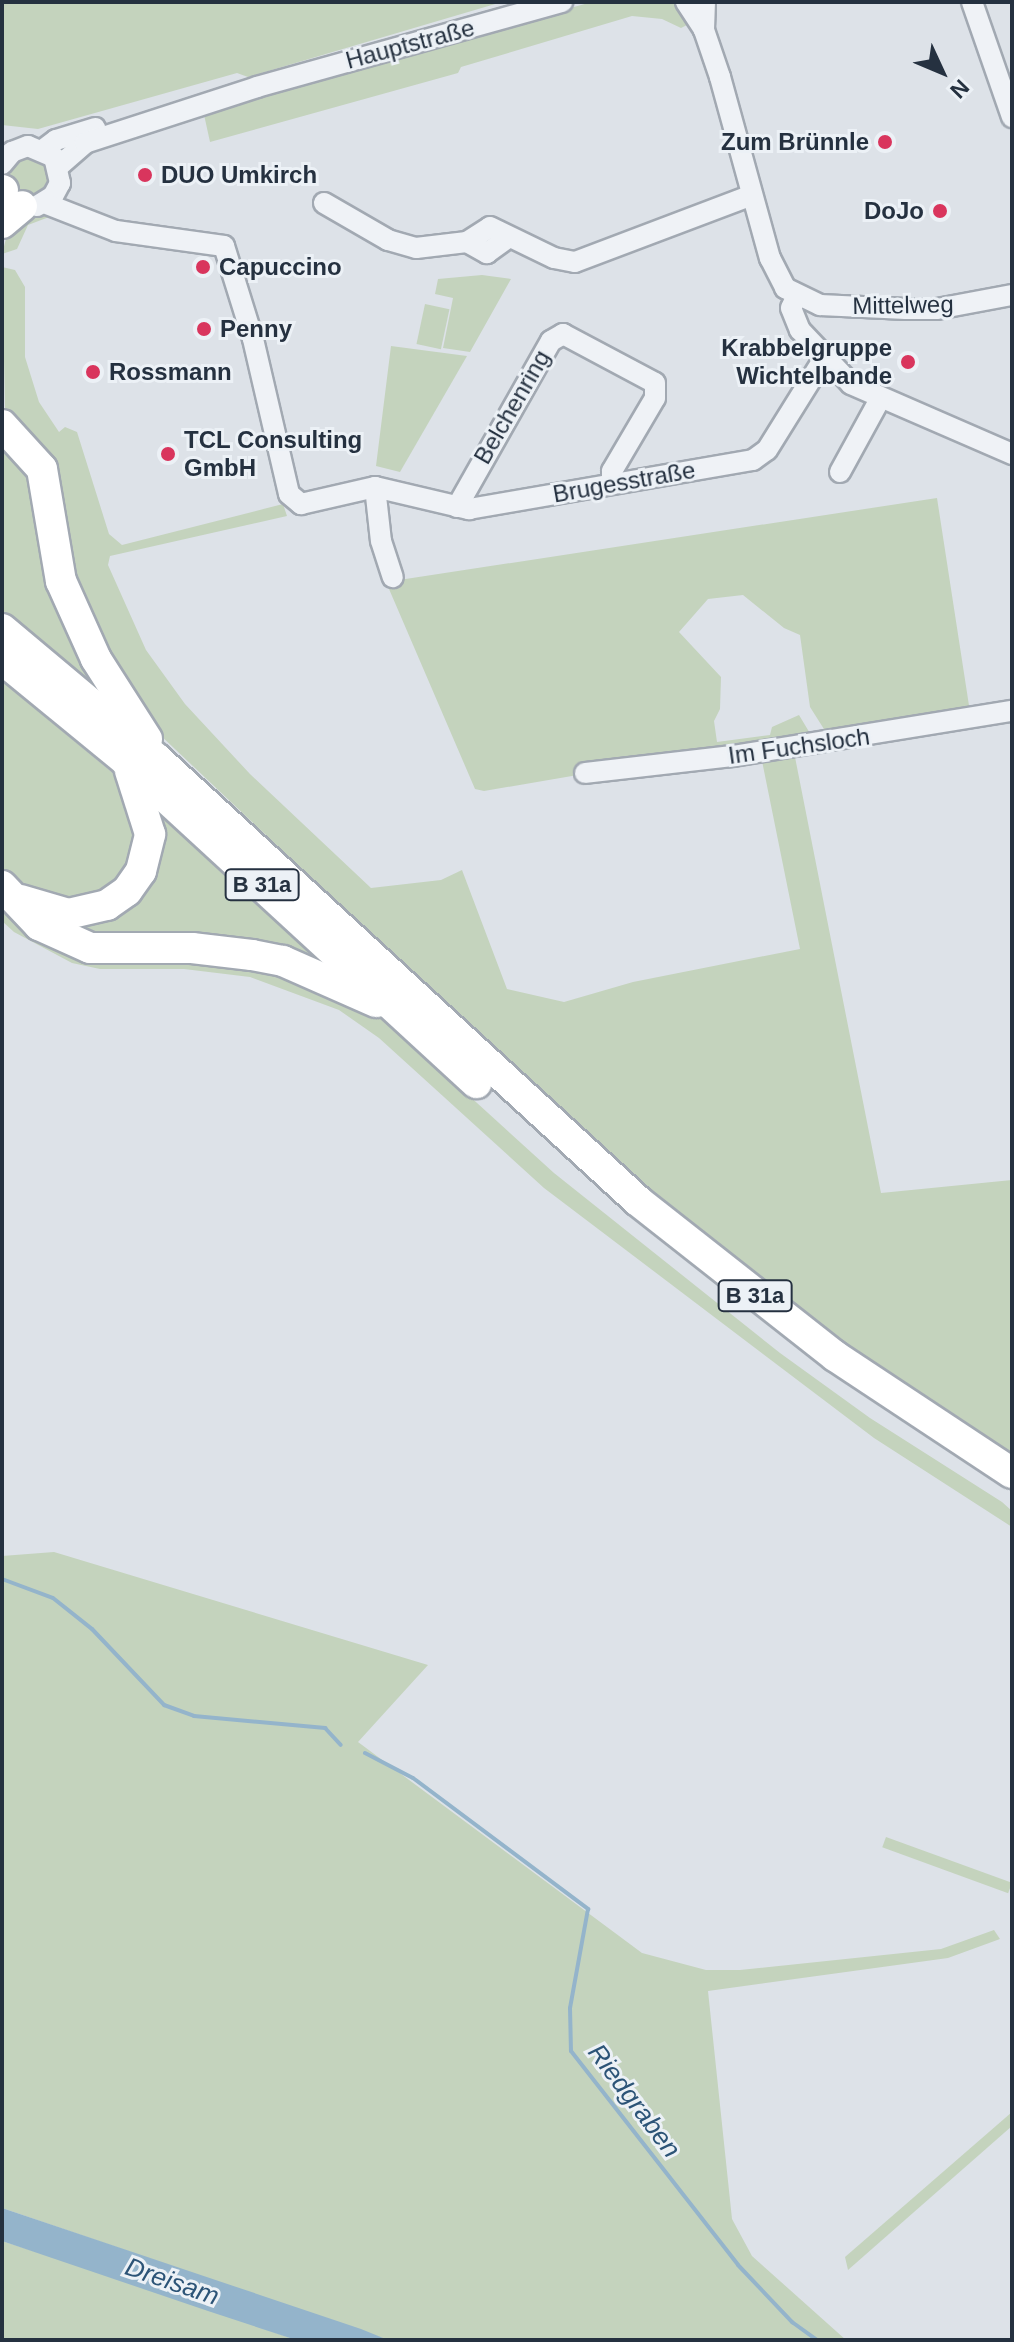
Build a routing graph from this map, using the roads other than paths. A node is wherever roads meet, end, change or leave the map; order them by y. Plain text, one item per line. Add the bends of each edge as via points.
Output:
1 (562, 2) edge
2 (686, 2) edge
3 (705, 2) edge
4 (972, 2) edge
5 (704, 30) junction
6 (257, 87) junction
7 (1012, 117) edge
8 (44, 149) junction
9 (5, 156) edge
10 (59, 175) junction
11 (752, 195) junction
12 (13, 201) edge
13 (324, 203) dead end
14 (107, 226) junction
15 (1012, 295) edge
16 (796, 297) junction
17 (823, 360) junction
18 (880, 399) junction
19 (2, 425) edge
20 (1012, 454) edge
21 (840, 472) dead end
22 (612, 483) junction
23 (375, 487) junction
24 (457, 507) junction
25 (393, 577) dead end
26 (2, 629) edge
27 (2, 659) edge
28 (1012, 711) edge
29 (157, 759) junction
30 (126, 761) junction
31 (585, 773) dead end
32 (6, 891) edge
33 (396, 1010) junction
34 (1012, 1473) edge
35 (1012, 1496) edge

1 - 6 street, Hauptstraße
2 - 5 street
3 - 5 street
4 - 7 street
5 - 11 street
6 - 8 street, Hauptstraße via 243,85 56,140
6 - 10 street, Hauptstraße via 85,143
8 - 9 street, Hauptstraße via 28,146
8 - 10 street
10 - 12 street, Hauptstraße
10 - 14 street
11 - 13 street via 575,262 490,227 467,242 416,248 388,240
11 - 16 street via 774,267
12 - 14 street, Brugesstraße
14 - 23 street, Brugesstraße via 224,246 253,339 289,494 301,504
15 - 16 street, Mittelweg via 937,309 820,305
16 - 17 street via 791,308 797,325
17 - 18 street
17 - 22 street, Brugesstraße via 767,450 753,460
18 - 20 street
18 - 21 street
19 - 29 highway via 42,469 49,536 66,594 96,659
22 - 24 street, Brugesstraße
22 - 24 street, Belchenring via 612,471 655,398 655,383 563,334 551,341
23 - 24 street, Brugesstraße
23 - 25 street via 381,541
26 - 29 highway, B 31a
27 - 30 highway, B 31a
28 - 31 street, Im Fuchsloch via 733,756
29 - 34 highway, B 31a via 638,1201 835,1356
30 - 32 highway via 150,834 141,871 127,891 107,905 68,914
30 - 33 highway, B 31a
32 - 33 highway via 39,925 90,948 192,948 252,955 308,971
33 - 35 highway, B 31a via 570,1167 753,1320 898,1425

